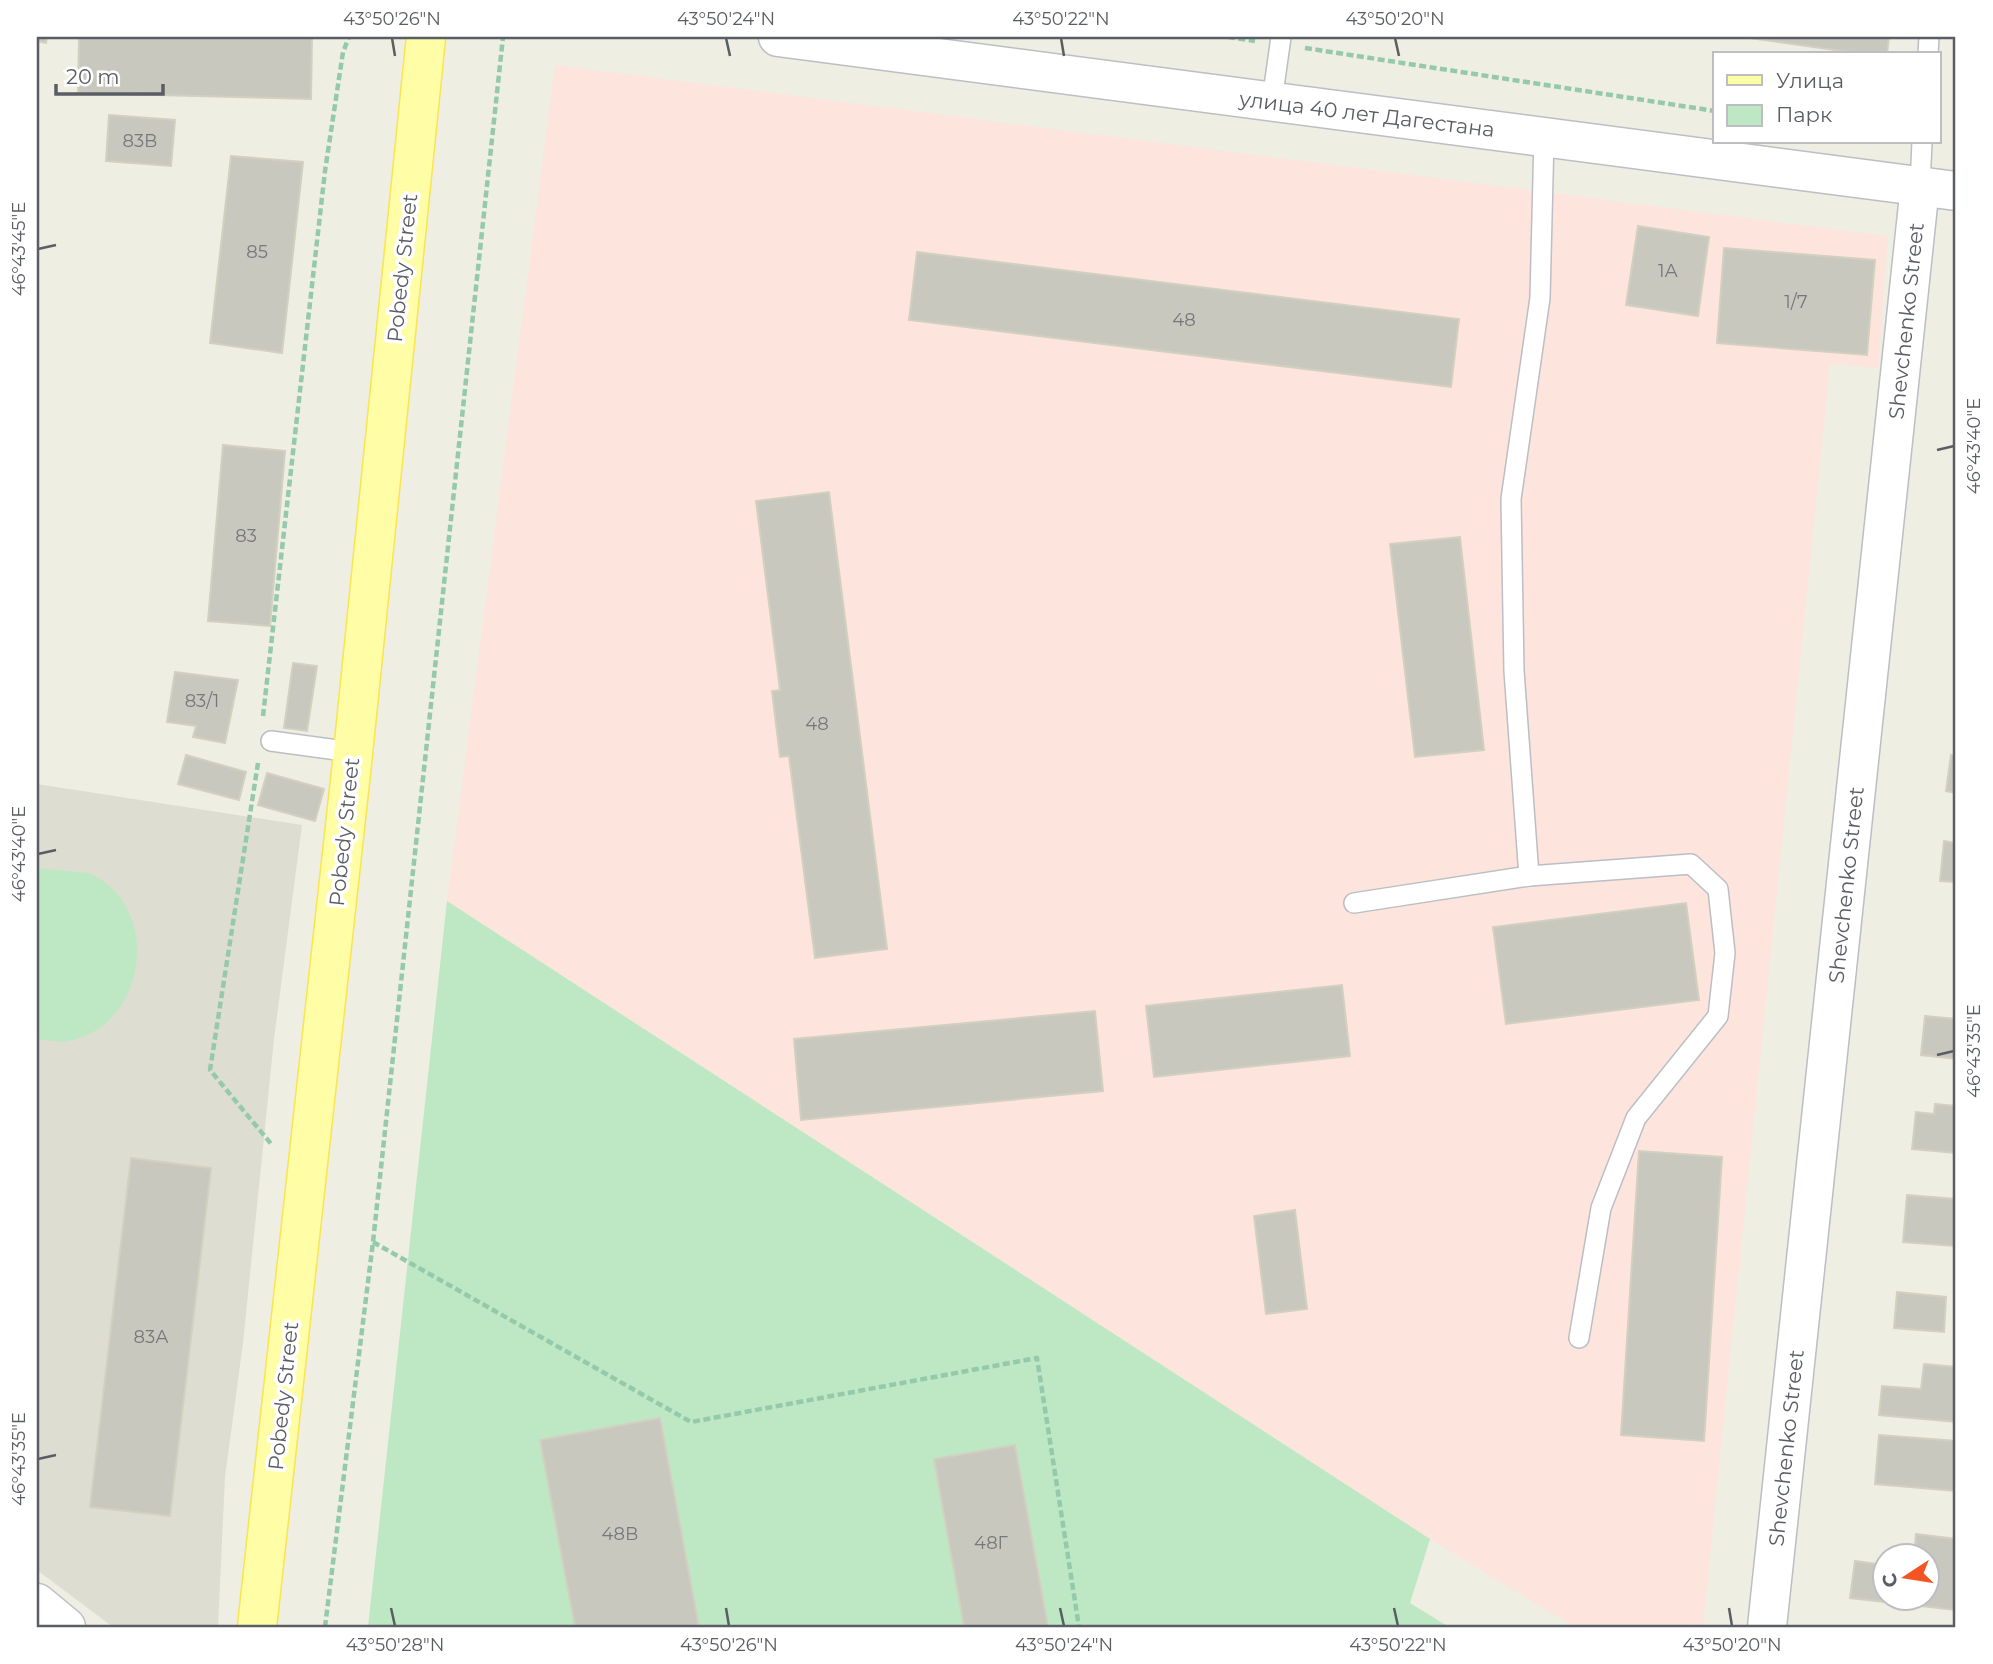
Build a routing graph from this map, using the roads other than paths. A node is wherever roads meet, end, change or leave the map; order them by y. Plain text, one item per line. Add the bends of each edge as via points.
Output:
1 (426, 37) edge
2 (434, 37) edge
3 (778, 37) edge
4 (1281, 41) edge
5 (1272, 101) junction
6 (1544, 137) junction
7 (1923, 144) edge
8 (1938, 189) edge
9 (265, 746) road end
10 (352, 752) junction
11 (1529, 876) junction
12 (1354, 903) dead end
13 (1579, 1338) dead end
14 (37, 1603) edge
15 (66, 1627) edge
16 (257, 1627) edge
17 (265, 1627) edge
18 (1767, 1627) edge

1 - 10 main road, Pobedy Street
2 - 17 main road, Pobedy Street
3 - 5 street, улица 40 лет Дагестана
4 - 5 lane
5 - 6 street, улица 40 лет Дагестана
6 - 8 street, улица 40 лет Дагестана
6 - 11 lane via 1540,298 1511,499 1514,671
7 - 8 lane, Shevchenko Street
8 - 18 street, Shevchenko Street
9 - 10 lane
10 - 16 main road, Pobedy Street
11 - 12 lane
11 - 13 lane via 1691,864 1718,889 1725,953 1718,1016 1636,1118 1601,1208
14 - 15 street

